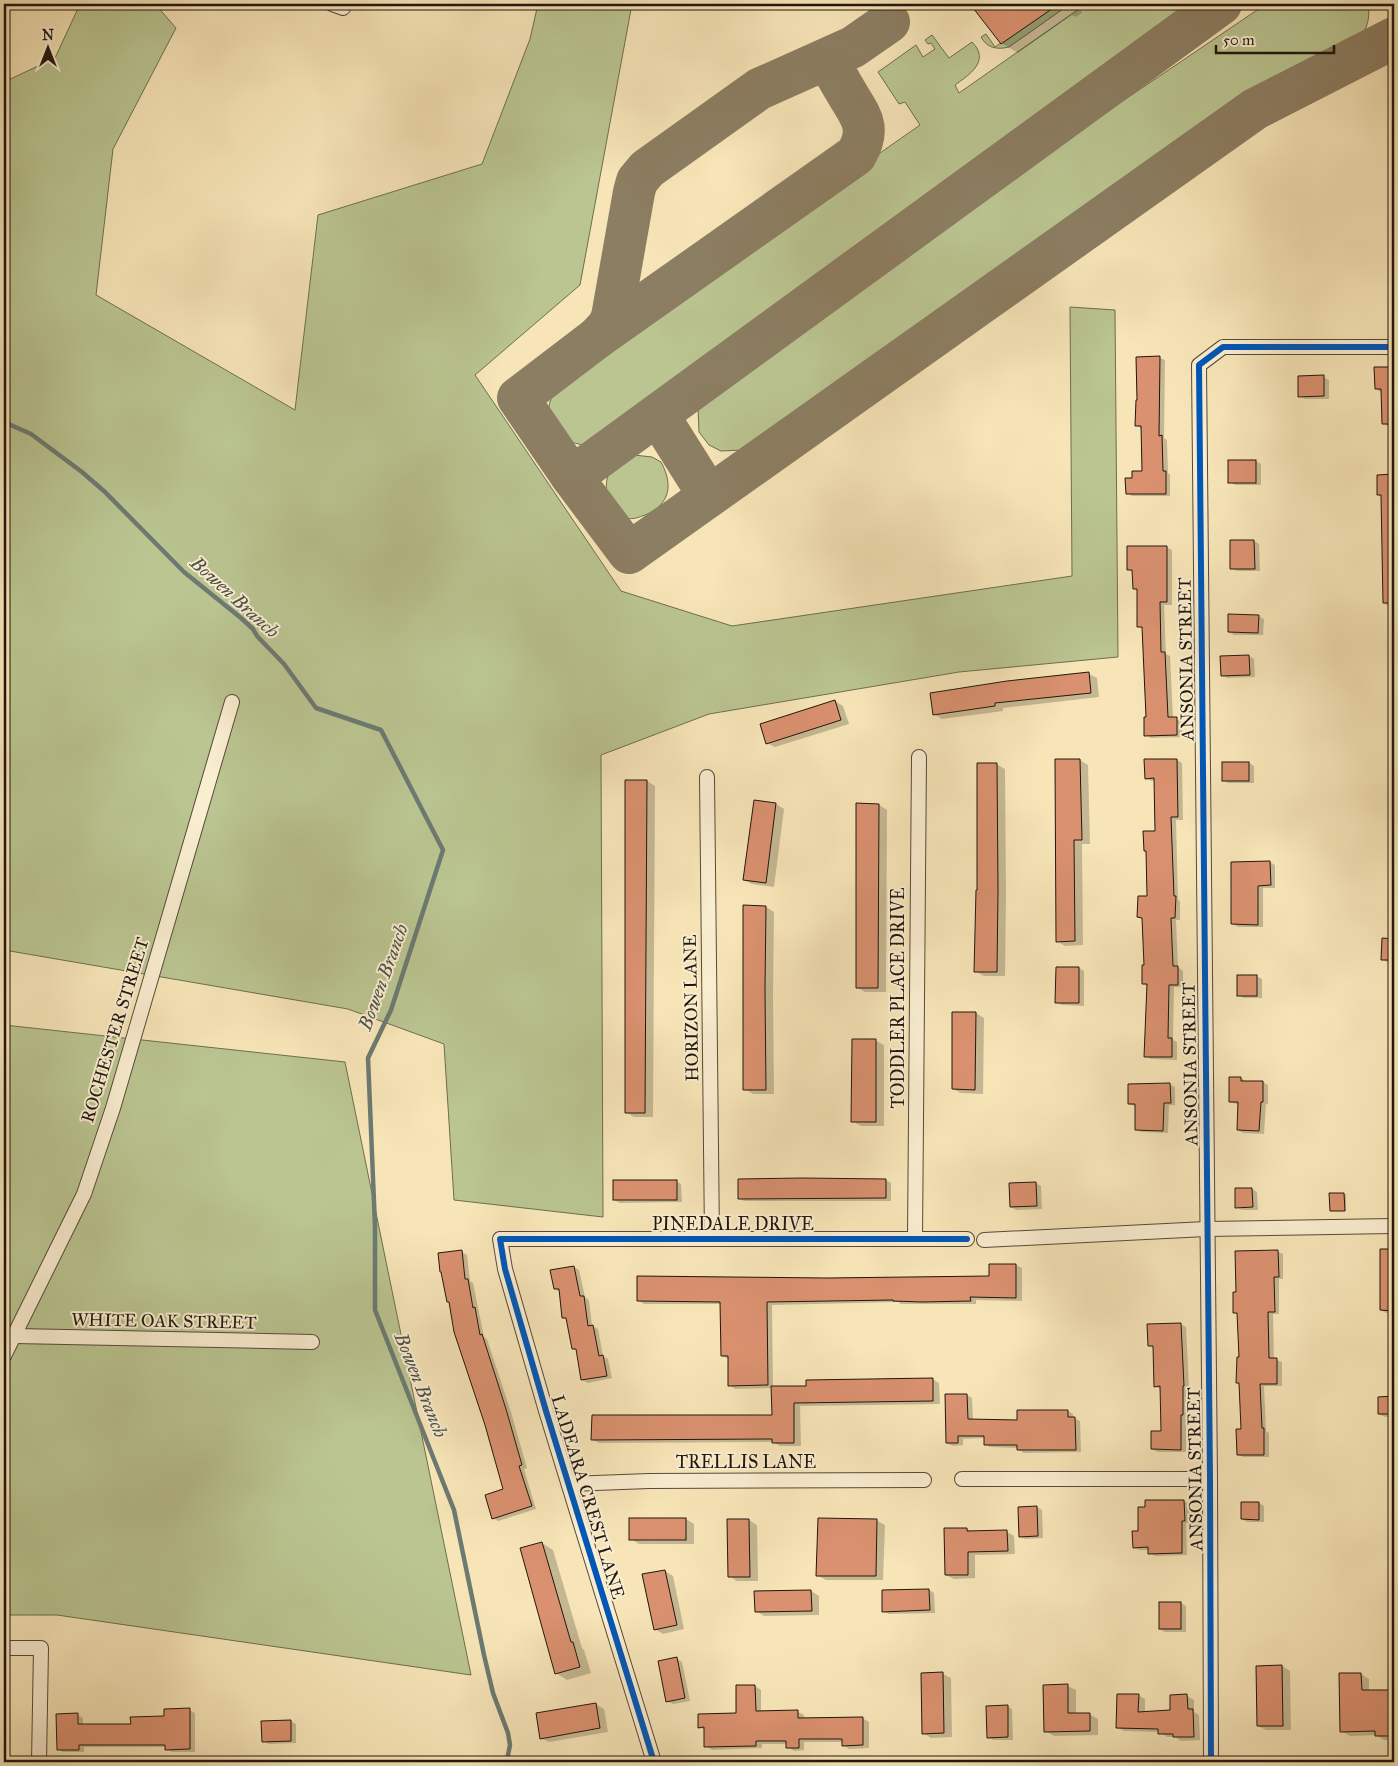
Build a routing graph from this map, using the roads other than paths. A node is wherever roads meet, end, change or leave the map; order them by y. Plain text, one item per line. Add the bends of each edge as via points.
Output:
1 (1394, 347) edge
2 (232, 702) dead end
3 (918, 757) dead end
4 (707, 777) dead end
5 (1394, 1226) edge
6 (1206, 1229) junction
7 (500, 1239) joint
8 (712, 1239) junction
9 (915, 1239) junction
10 (967, 1239) dead end
11 (984, 1240) dead end
12 (15, 1336) junction
13 (312, 1342) dead end
14 (4, 1356) edge
15 (1210, 1479) junction
16 (924, 1480) dead end
17 (962, 1480) dead end
18 (569, 1484) junction
19 (4, 1648) edge
20 (39, 1762) edge
21 (654, 1762) edge
22 (1211, 1762) edge

1 - 6 street, ANSONIA STREET via 1223,347 1199,365
2 - 12 street, ROCHESTER STREET via 113,1108 84,1194
3 - 9 street, TODDLER PLACE DRIVE
4 - 8 street, HORIZON LANE
5 - 6 street
6 - 11 street
6 - 15 street, ANSONIA STREET
7 - 8 street, PINEDALE DRIVE
7 - 18 street, LADEARA CREST LANE via 505,1270
8 - 9 street, PINEDALE DRIVE
9 - 10 street, PINEDALE DRIVE
12 - 13 street, WHITE OAK STREET
12 - 14 street, ROCHESTER STREET
15 - 17 street
15 - 22 street, ANSONIA STREET
16 - 18 street, TRELLIS LANE
18 - 21 street, LADEARA CREST LANE
19 - 20 street via 40,1648

